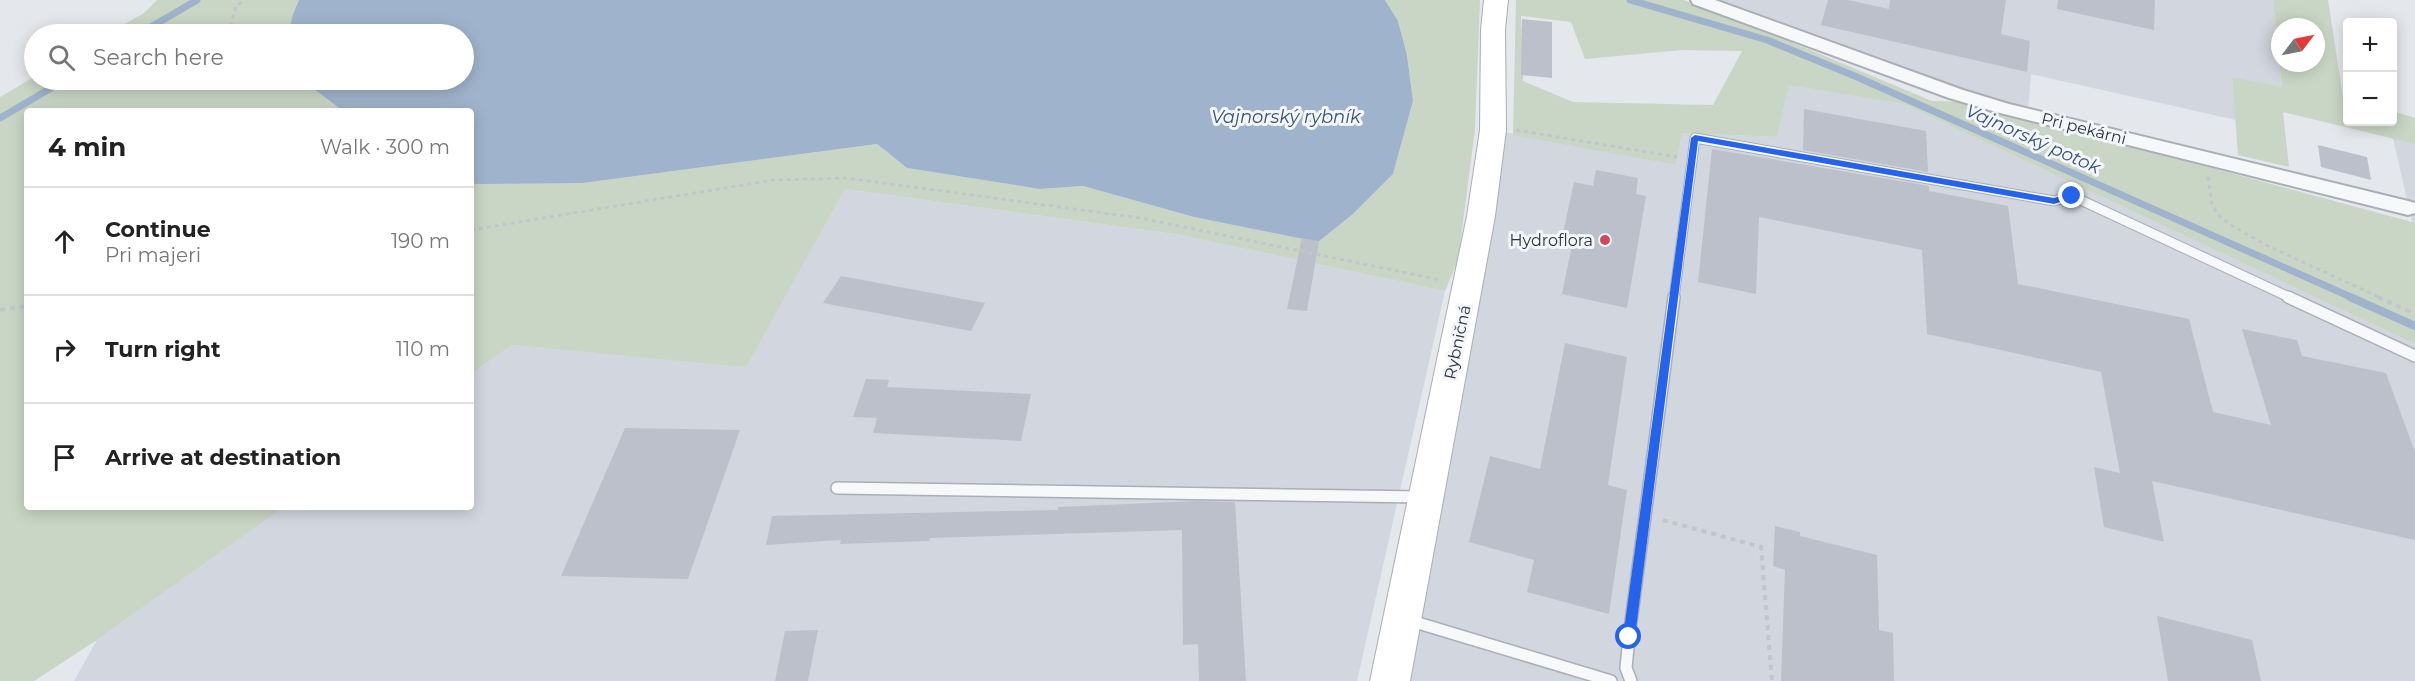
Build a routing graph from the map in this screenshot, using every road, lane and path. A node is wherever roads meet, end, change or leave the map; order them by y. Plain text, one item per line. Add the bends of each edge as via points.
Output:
1 (245, 0) edge
2 (1496, 0) edge
3 (1699, 0) edge
4 (231, 24) edge
5 (1512, 130) dead end
6 (2204, 158) junction
7 (1691, 160) junction
8 (2409, 208) dead end
9 (474, 230) edge
10 (1468, 285) junction
11 (24, 306) edge
12 (0, 310) edge
13 (2415, 314) edge
14 (2415, 356) edge
15 (837, 488) dead end
16 (1425, 497) junction
17 (1645, 515) junction
18 (1401, 619) junction
19 (1390, 681) edge
20 (1611, 681) edge
21 (1631, 681) edge
22 (1772, 681) edge

1 - 4 path via 236,6
2 - 10 main road, Rybničná via 1493,130
3 - 6 street, Pri pekárni via 1956,94
5 - 7 path
6 - 8 street, Pri pekárni
6 - 13 path via 2212,204 2231,225
7 - 14 lane via 1695,138 2054,201 2072,196
7 - 17 lane
9 - 10 path via 774,180 846,178 1140,218
10 - 16 main road, Rybničná
11 - 12 path
15 - 16 lane
16 - 18 main road, Rybničná
17 - 21 lane via 1626,668
17 - 22 path via 1761,547
18 - 19 main road, Rybničná
18 - 20 lane

